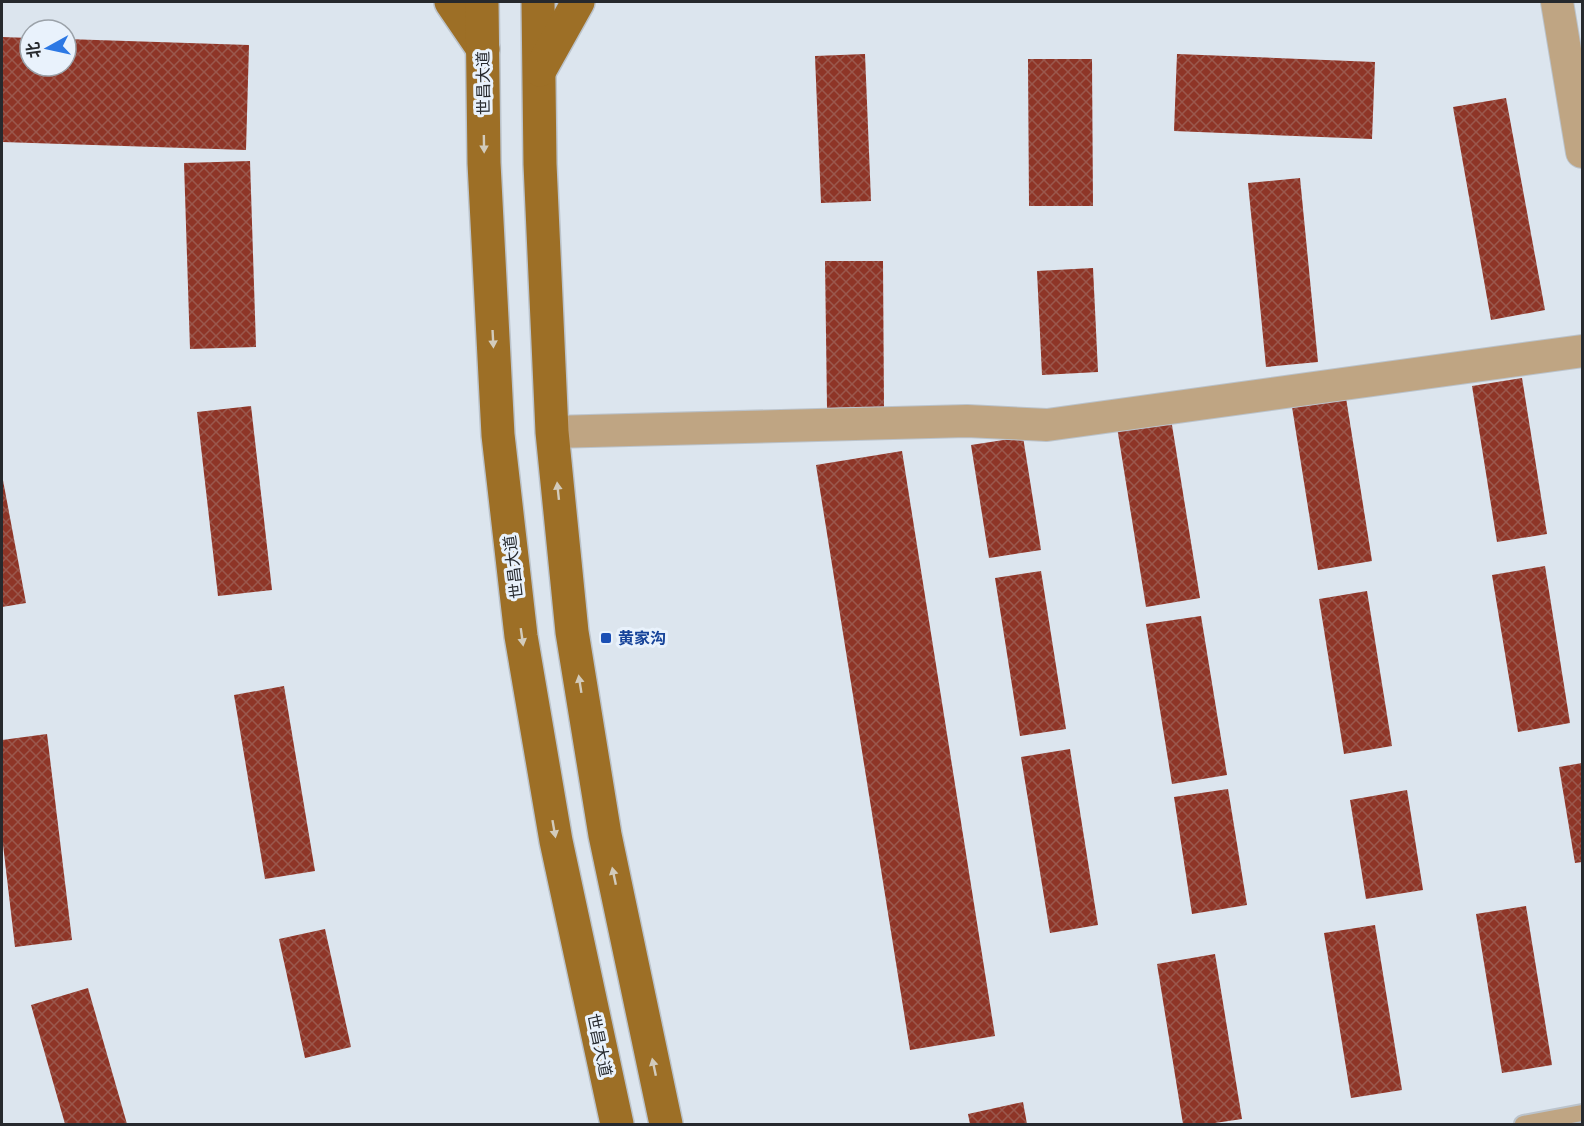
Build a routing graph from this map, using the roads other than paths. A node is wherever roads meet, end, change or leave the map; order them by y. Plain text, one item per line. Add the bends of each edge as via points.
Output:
1 (451, 2) edge
2 (482, 2) edge
3 (538, 2) edge
4 (578, 2) edge
5 (1557, 2) edge
6 (483, 49) junction
7 (539, 72) junction
8 (1582, 152) edge
9 (1582, 351) edge
10 (552, 432) junction
11 (1582, 1113) edge
12 (617, 1125) edge
13 (666, 1125) edge
14 (1523, 1125) edge

1 - 6 main road
2 - 6 main road, 世昌大道
3 - 7 main road
4 - 7 main road
5 - 8 street
6 -> 12 main road, 世昌大道 via 484,163 498,435 521,636 556,841
7 - 10 main road
9 - 10 street via 1047,425 968,421
13 -> 10 main road via 605,835 575,654
11 - 14 lane

